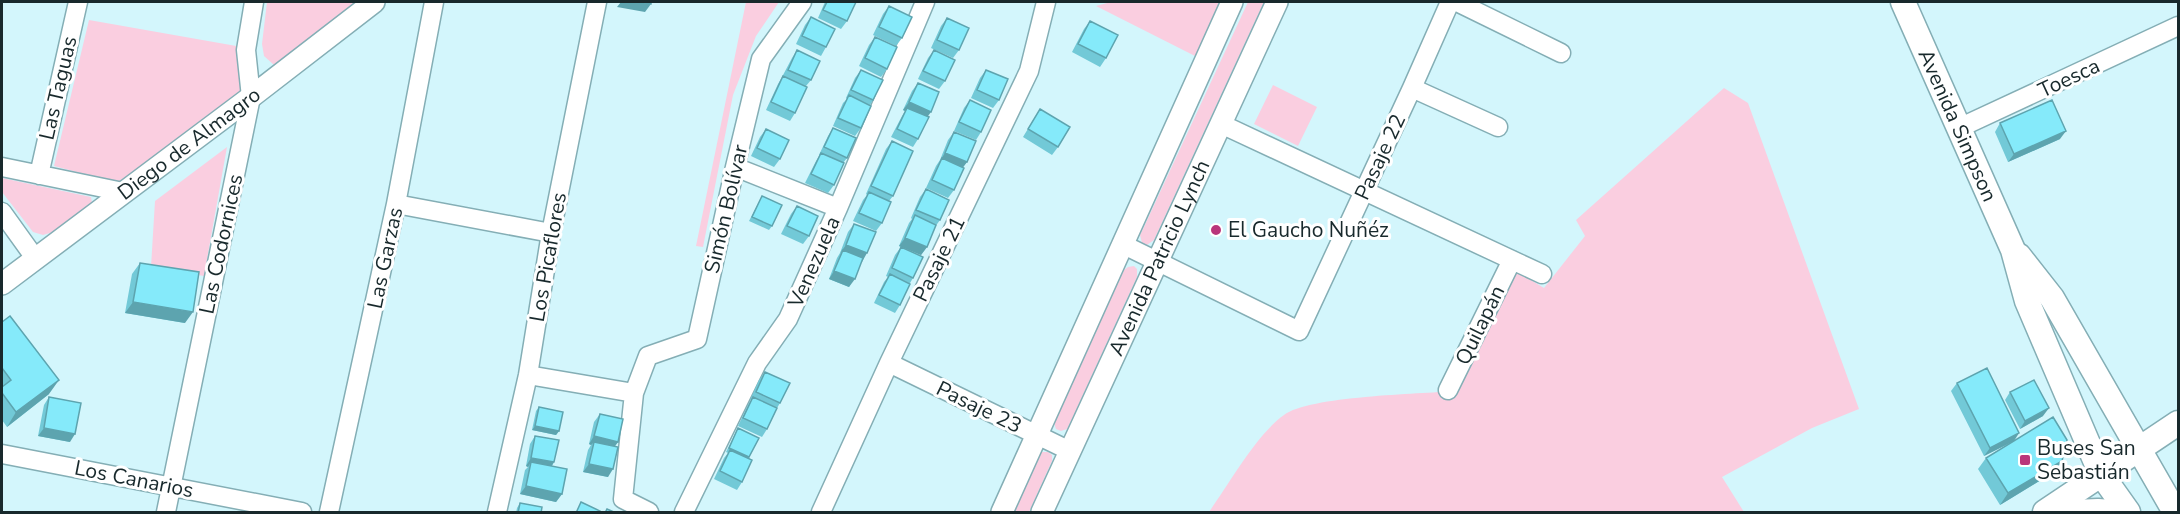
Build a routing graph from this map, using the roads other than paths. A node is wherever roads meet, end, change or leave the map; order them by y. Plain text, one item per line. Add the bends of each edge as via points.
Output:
1 (78, 2) edge
2 (254, 2) edge
3 (374, 2) edge
4 (434, 2) edge
5 (597, 2) edge
6 (802, 2) edge
7 (925, 2) edge
8 (1046, 2) edge
9 (1232, 2) edge
10 (1277, 2) edge
11 (1450, 2) edge
12 (1457, 2) edge
13 (1903, 2) edge
14 (2178, 26) edge
15 (1561, 53) dead end
16 (1412, 88) junction
17 (251, 97) junction
18 (1221, 124) junction
19 (1498, 127) dead end
20 (1959, 128) junction
21 (2, 167) edge
22 (735, 167) junction
23 (39, 175) junction
24 (1364, 191) junction
25 (123, 192) junction
26 (396, 204) junction
27 (838, 208) junction
28 (2, 212) edge
29 (551, 234) junction
30 (1124, 245) junction
31 (2013, 250) junction
32 (35, 258) junction
33 (1512, 260) junction
34 (1158, 261) junction
35 (1542, 274) dead end
36 (2, 284) edge
37 (889, 363) junction
38 (528, 375) junction
39 (1448, 390) dead end
40 (634, 393) junction
41 (2178, 423) edge
42 (1037, 435) junction
43 (2139, 450) junction
44 (1070, 451) junction
45 (2, 455) edge
46 (2101, 474) junction
47 (171, 486) junction
48 (166, 513) edge
49 (302, 513) edge
50 (329, 513) edge
51 (497, 513) edge
52 (649, 513) edge
53 (684, 513) edge
54 (821, 513) edge
55 (1002, 513) edge
56 (1042, 513) edge
57 (2045, 513) edge
58 (2075, 513) edge
59 (2110, 513) edge
60 (2128, 513) edge
61 (2175, 513) edge

1 - 23 street, Las Taguas
2 - 17 street, Las Codornices via 246,50
3 - 17 street, Diego de Almagro
4 - 26 street, Las Garzas
5 - 29 street, Los Picaflores
6 - 22 street, Simón Bolívar via 761,59
7 - 27 street, Venezuela
8 - 37 street, Pasaje 21 via 1029,71
9 - 30 street, Avenida Patricio Lynch
10 - 18 street, Avenida Patricio Lynch
11 - 16 street, Pasaje 22
12 - 15 street
13 - 20 main road, Avenida Simpson
14 - 20 street, Toesca
16 - 19 street
16 - 24 street, Pasaje 22
17 - 25 street, Diego de Almagro
17 - 47 street, Las Codornices
18 - 24 street
18 - 34 street, Avenida Patricio Lynch
20 - 31 main road, Avenida Simpson
21 - 23 street
22 - 27 street
22 - 40 street, Simón Bolívar via 697,339 648,356
23 - 25 street
24 - 33 street
24 - 34 street, Pasaje 22 via 1299,330
25 - 32 street, Diego de Almagro
26 - 29 street
26 - 50 street, Las Garzas
27 - 53 street, Venezuela via 788,319 757,363
28 - 32 street
29 - 38 street, Los Picaflores
30 - 34 street, Pasaje 22
30 - 42 street, Avenida Patricio Lynch
31 - 43 main road, Avenida Simpson via 2052,298
31 - 46 main road, Avenida Simpson via 2027,301
32 - 36 street, Diego de Almagro
33 - 35 street
33 - 39 street, Quilapán
34 - 44 street, Avenida Patricio Lynch
37 - 42 street, Pasaje 23
37 - 54 street, Pasaje 21
38 - 40 street
38 - 51 street, Los Picaflores
40 - 52 street, Simón Bolívar via 623,499
41 - 43 main road
42 - 44 street, Pasaje 23
42 - 55 street, Avenida Patricio Lynch
43 - 46 main road
43 - 61 main road, Avenida Simpson
44 - 56 street, Avenida Patricio Lynch
45 - 47 street, Los Canarios
46 - 57 main road
46 - 60 main road, Avenida Simpson
47 - 48 street, Las Codornices
47 - 49 street, Los Canarios
58 - 59 main road

